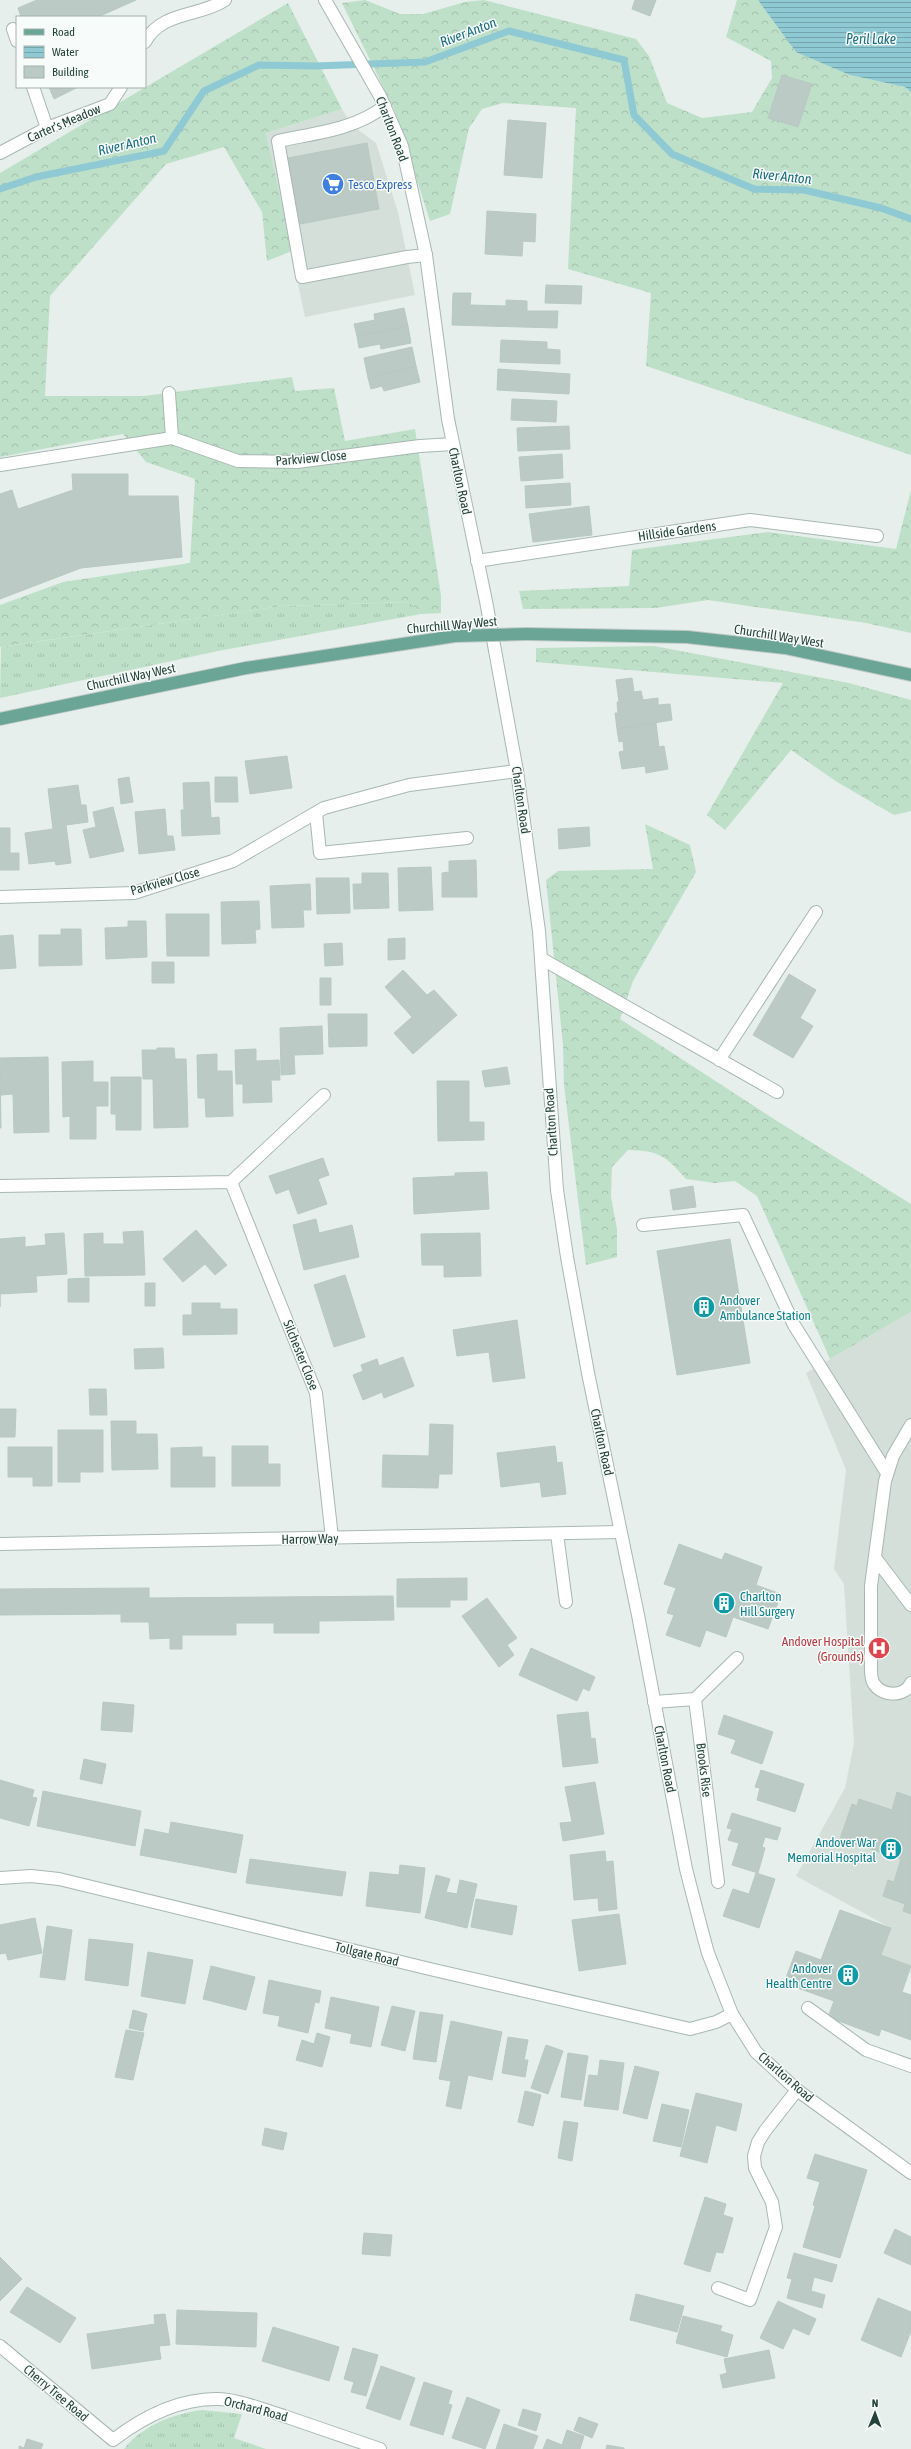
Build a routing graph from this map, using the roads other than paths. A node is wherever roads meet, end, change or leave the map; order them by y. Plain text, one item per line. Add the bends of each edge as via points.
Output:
1 (225, 0) edge
2 (325, 0) edge
3 (13, 29) dead end
4 (16, 38) edge
5 (146, 41) edge
6 (33, 88) edge
7 (121, 88) edge
8 (385, 106) junction
9 (47, 128) junction
10 (0, 153) edge
11 (426, 256) junction
12 (169, 393) dead end
13 (172, 438) junction
14 (453, 444) junction
15 (0, 466) edge
16 (877, 536) dead end
17 (477, 560) junction
18 (911, 675) edge
19 (0, 719) edge
20 (517, 771) junction
21 (316, 813) junction
22 (467, 838) dead end
23 (0, 896) edge
24 (816, 912) dead end
25 (542, 959) junction
26 (719, 1060) junction
27 (777, 1092) dead end
28 (324, 1094) dead end
29 (231, 1182) junction
30 (0, 1186) edge
31 (643, 1225) dead end
32 (911, 1425) edge
33 (887, 1473) junction
34 (620, 1532) junction
35 (557, 1534) junction
36 (332, 1538) junction
37 (0, 1544) edge
38 (876, 1559) junction
39 (566, 1602) dead end
40 (911, 1605) edge
41 (737, 1658) dead end
42 (911, 1683) edge
43 (695, 1699) junction
44 (654, 1702) junction
45 (0, 1878) edge
46 (718, 1882) dead end
47 (808, 2008) dead end
48 (732, 2014) junction
49 (911, 2066) edge
50 (797, 2090) junction
51 (911, 2173) edge
52 (718, 2288) dead end
53 (0, 2346) edge
54 (111, 2445) edge
55 (380, 2449) edge

1 - 5 street via 202,10 169,19
2 - 8 street, Charlton Road
3 - 4 street
6 - 9 street
7 - 9 street, Carter's Meadow via 110,104
8 - 11 street, Charlton Road via 402,146
8 - 11 street via 374,115 352,125 278,141 302,277 407,257
9 - 10 street, Carter's Meadow
11 - 14 street, Charlton Road
12 - 13 street
13 - 14 street, Parkview Close via 238,461 297,462
13 - 15 street
14 - 17 street, Charlton Road
16 - 17 street, Hillside Gardens via 750,520
17 - 20 street, Charlton Road
18 - 19 main road, Churchill Way West, bridge via 785,648 694,638 526,634 455,636 246,668
20 - 21 street, Parkview Close via 409,785 324,808
20 - 25 street, Charlton Road
21 - 22 street via 320,853
21 - 23 street, Parkview Close via 233,861 134,893
24 - 26 street
25 - 26 street
25 - 34 street, Charlton Road via 557,1190 588,1373
26 - 27 street
28 - 29 street
29 - 30 street
29 - 36 street, Silchester Close via 316,1393
31 - 33 street via 743,1215 794,1325
32 - 33 street via 900,1441
33 - 38 street
34 - 35 street, Harrow Way
34 - 44 street, Charlton Road
35 - 36 street, Harrow Way
35 - 39 street
36 - 37 street, Harrow Way
38 - 40 street
38 - 42 street via 871,1586 871,1675 874,1685 891,1694 905,1691
41 - 43 street
43 - 44 street
43 - 46 street, Brooks Rise
44 - 48 street, Charlton Road via 686,1869 708,1953
45 - 48 street, Tollgate Road via 31,1876 59,1879 690,2029 710,2024
47 - 49 street via 866,2050
48 - 50 street, Charlton Road via 756,2052
50 - 51 street, Charlton Road
50 - 52 street via 765,2131 754,2156 755,2168 772,2202 776,2226 750,2300
53 - 54 street, Cherry Tree Road
54 - 55 street, Orchard Road via 135,2424 162,2410 219,2399 260,2408

